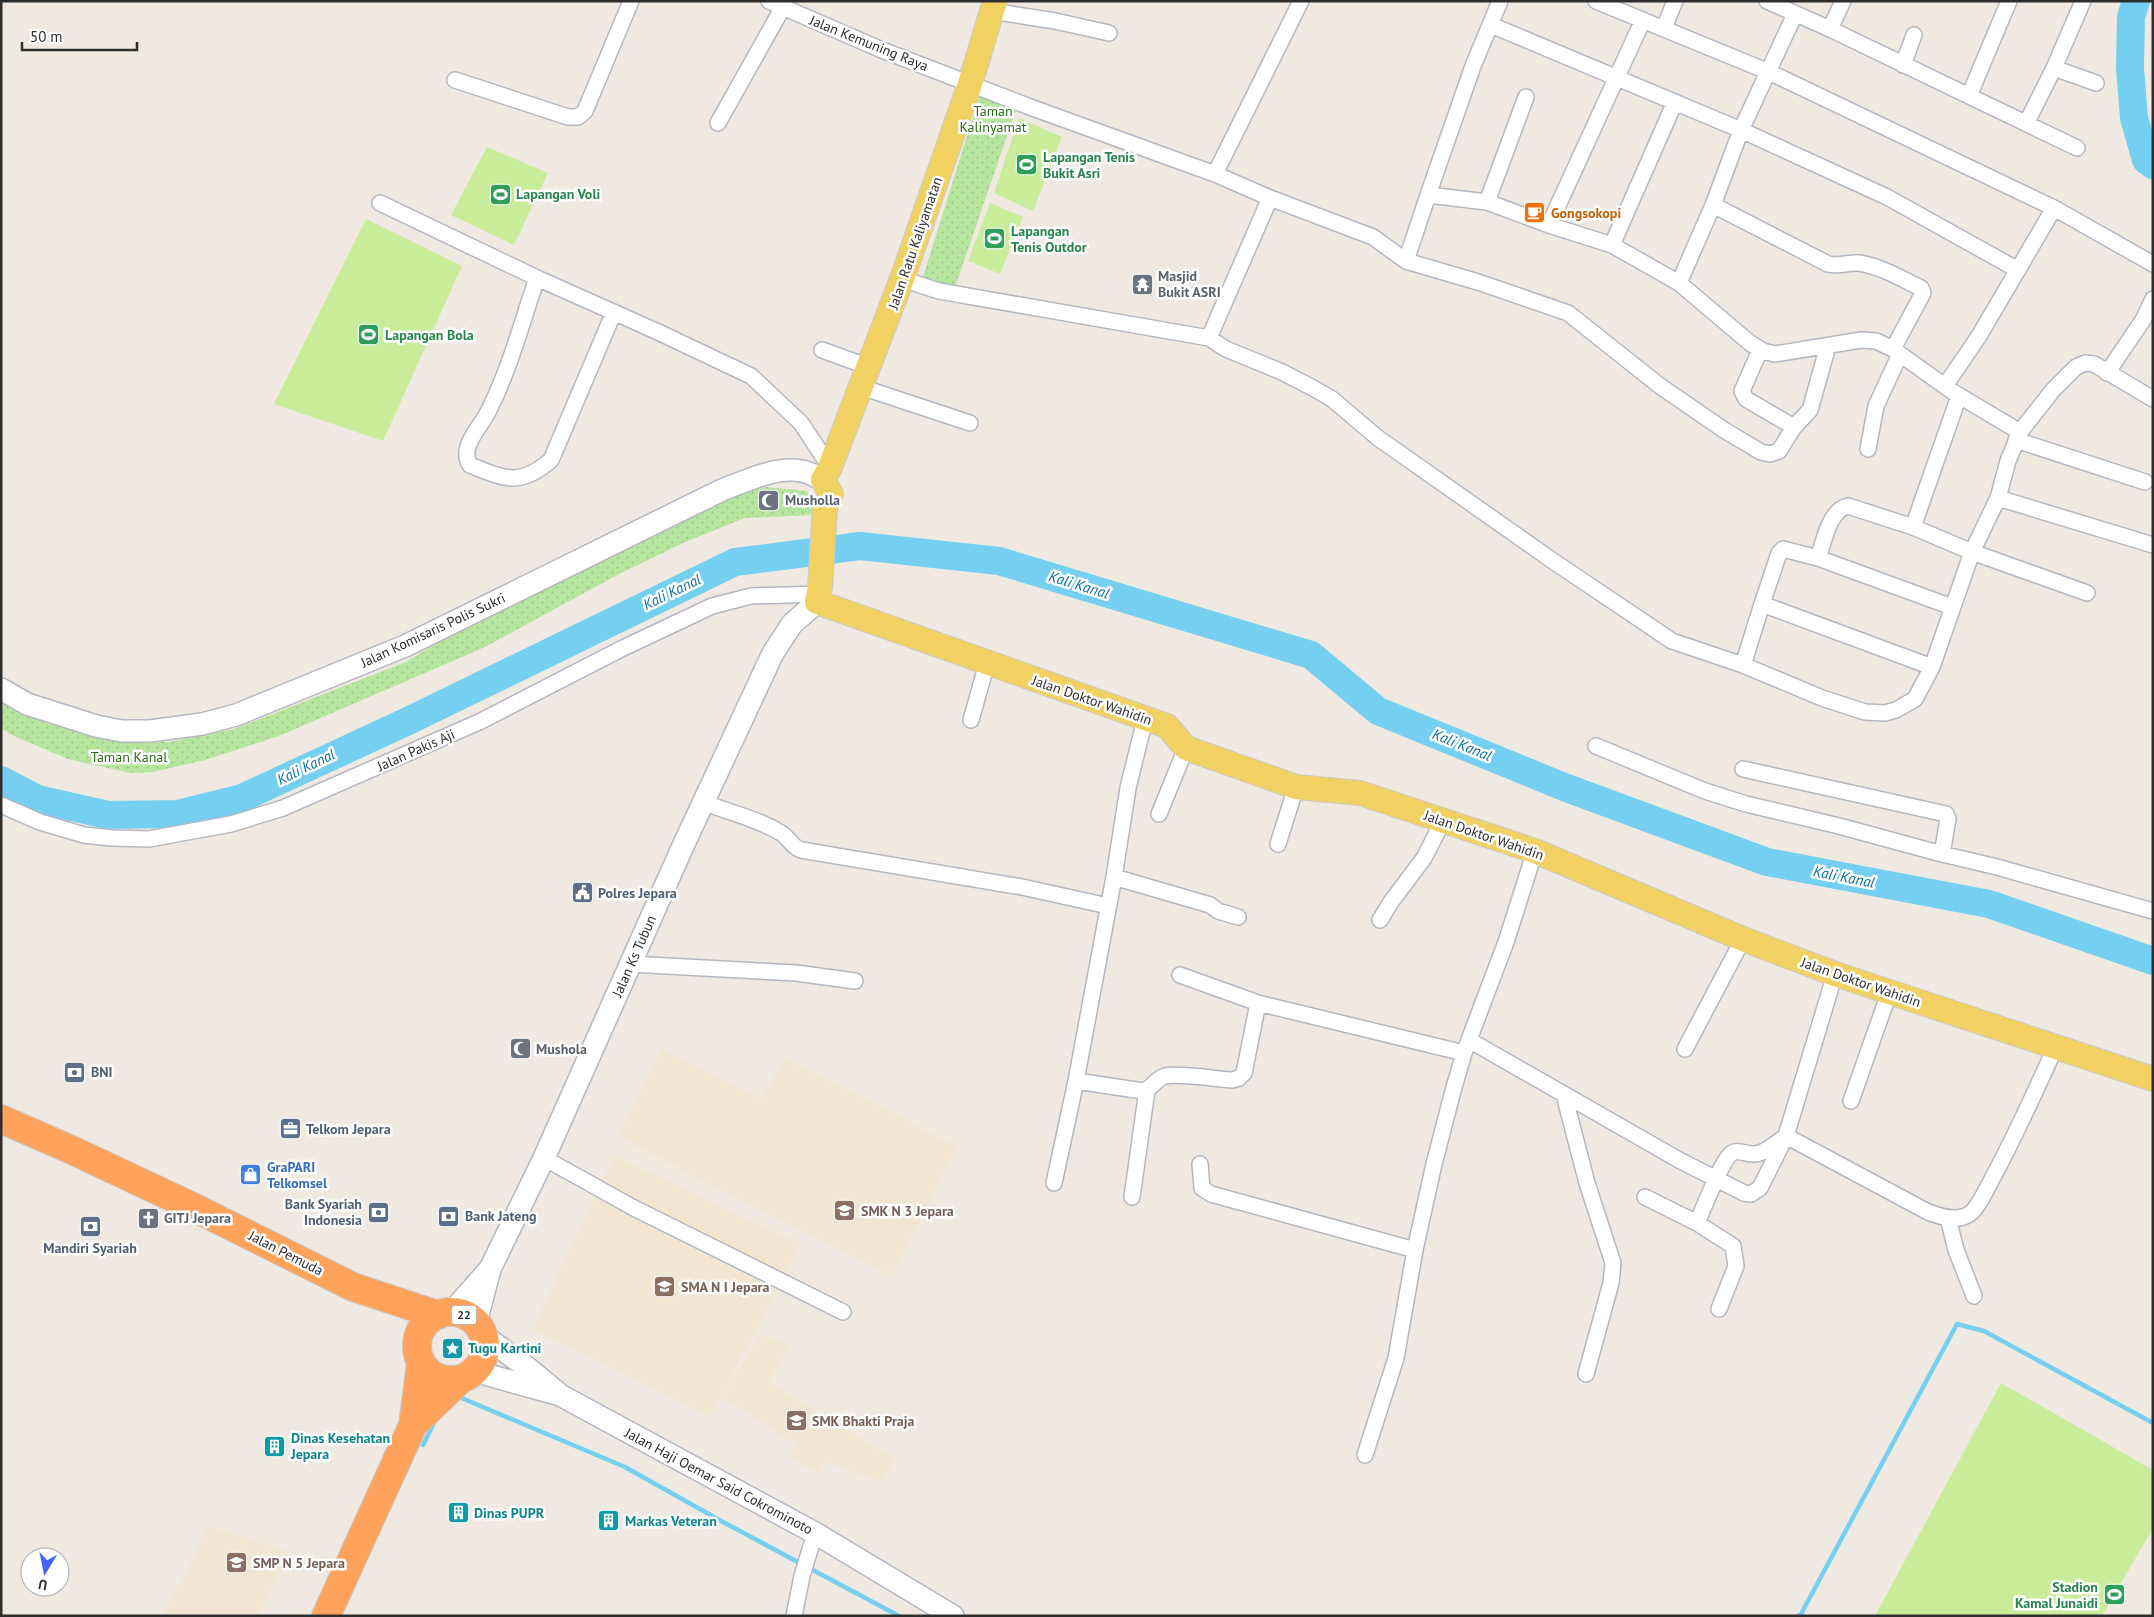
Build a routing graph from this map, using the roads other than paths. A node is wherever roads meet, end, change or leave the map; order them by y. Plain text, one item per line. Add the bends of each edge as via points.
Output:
1 (631, 1) edge
2 (1301, 1) edge
3 (1500, 1) edge
4 (1596, 1) edge
5 (1676, 1) edge
6 (1767, 1) edge
7 (1842, 1) edge
8 (2009, 1) edge
9 (2083, 1) edge
10 (776, 4) edge
11 (993, 6) edge
12 (1796, 14) junction
13 (1643, 20) junction
14 (1491, 25) junction
15 (1664, 28) junction
16 (1830, 29) junction
17 (1108, 33) dead end
18 (1914, 35) dead end
19 (1903, 65) junction
20 (2054, 68) junction
21 (1769, 72) junction
22 (1617, 78) junction
23 (455, 80) dead end
24 (2096, 83) dead end
25 (970, 84) junction
26 (1969, 96) junction
27 (1526, 97) dead end
28 (1675, 102) junction
29 (2027, 122) junction
30 (718, 124) dead end
31 (1741, 130) junction
32 (2077, 148) dead end
33 (1215, 174) junction
34 (1428, 195) junction
35 (1270, 198) junction
36 (1488, 202) junction
37 (380, 203) dead end
38 (1713, 205) junction
39 (2054, 208) junction
40 (1549, 225) junction
41 (1612, 245) junction
42 (1406, 261) junction
43 (2153, 264) edge
44 (2018, 270) junction
45 (537, 278) junction
46 (902, 279) junction
47 (1679, 283) junction
48 (2153, 299) edge
49 (614, 312) junction
50 (1209, 338) junction
51 (1828, 346) junction
52 (822, 350) dead end
53 (1760, 350) junction
54 (1896, 352) junction
55 (2107, 373) junction
56 (865, 377) junction
57 (1945, 386) junction
58 (1959, 396) junction
59 (2153, 399) edge
60 (970, 423) dead end
61 (1794, 427) junction
62 (2018, 436) junction
63 (1868, 449) dead end
64 (827, 473) junction
65 (2145, 482) dead end
66 (1998, 498) junction
67 (1914, 527) junction
68 (2153, 545) edge
69 (1972, 552) junction
70 (1818, 558) junction
71 (2087, 593) dead end
72 (819, 594) junction
73 (1762, 604) junction
74 (1952, 607) junction
75 (987, 663) junction
76 (1743, 665) junction
77 (1932, 667) junction
78 (1, 689) edge
79 (1145, 719) junction
80 (972, 720) dead end
81 (1596, 746) dead end
82 (1186, 748) junction
83 (1743, 769) dead end
84 (1296, 787) junction
85 (703, 802) junction
86 (1, 805) edge
87 (1159, 814) dead end
88 (1443, 821) junction
89 (1278, 844) dead end
90 (1534, 851) junction
91 (1942, 854) junction
92 (1114, 877) junction
93 (1108, 906) junction
94 (2153, 911) edge
95 (1238, 917) dead end
96 (1380, 920) dead end
97 (1743, 940) junction
98 (630, 964) junction
99 (1835, 974) junction
100 (1180, 975) dead end
101 (855, 981) dead end
102 (1889, 993) junction
103 (1258, 1003) junction
104 (1467, 1047) junction
105 (2055, 1048) junction
106 (1685, 1049) dead end
107 (2153, 1079) edge
108 (1076, 1081) junction
109 (1147, 1090) junction
110 (1564, 1095) junction
111 (1851, 1101) dead end
112 (1, 1119) edge
113 (1786, 1136) junction
114 (544, 1158) junction
115 (1200, 1164) dead end
116 (1716, 1179) junction
117 (1054, 1183) dead end
118 (1132, 1197) dead end
119 (1645, 1197) dead end
120 (1948, 1218) junction
121 (1697, 1223) junction
122 (1415, 1250) junction
123 (490, 1269) junction
124 (353, 1287) junction
125 (1974, 1296) dead end
126 (1719, 1309) dead end
127 (843, 1312) dead end
128 (445, 1314) junction
129 (480, 1329) junction
130 (419, 1334) junction
131 (422, 1363) junction
132 (1586, 1374) dead end
133 (468, 1375) junction
134 (560, 1395) junction
135 (413, 1425) junction
136 (1365, 1455) dead end
137 (815, 1533) junction
138 (326, 1616) edge
139 (794, 1616) edge
140 (953, 1616) edge

1 - 23 street via 585,111 578,117 568,117
2 - 33 street
3 - 14 street
4 - 13 street
5 - 15 street
6 - 12 street
7 - 16 street
8 - 26 street
9 - 20 street
10 - 25 street, Jalan Kemuning Raya
10 - 30 street
11 - 17 street
11 - 25 main road, Jalan Ratu Kaliyamatan
12 - 16 street
12 - 21 street
13 - 15 street
13 - 22 street
14 - 22 street
14 - 34 street via 1473,66
15 - 21 street
16 - 19 street
18 - 19 street
19 - 26 street
20 - 24 street
20 - 29 street
21 - 31 street
21 - 39 street
22 - 28 street
22 - 40 street
25 - 33 street, Jalan Kemuning Raya
25 - 46 main road, Jalan Ratu Kaliyamatan
26 - 29 street
27 - 36 street
28 - 31 street
28 - 41 street
29 - 32 street
31 - 38 street
31 - 44 street via 1887,197
33 - 35 street, Jalan Kemuning Raya
34 - 36 street
34 - 42 street
35 - 42 street, Jalan Kemuning Raya via 1373,237
35 - 50 street
36 - 40 street
37 - 45 street
38 - 47 street
38 - 54 street via 1828,264 1861,264 1921,288 1923,292
39 - 43 street
39 - 44 street
40 - 41 street
41 - 47 street
42 - 61 street, Jalan Kemuning Raya via 1568,313 1660,386 1760,452 1776,453
44 - 57 street
45 - 49 street
45 - 49 street via 493,401 468,444 466,454 470,465 514,478 537,472 550,460
46 - 50 street via 939,291
46 - 56 main road, Jalan Ratu Kaliyamatan
47 - 53 street
48 - 55 street via 2143,320
49 - 64 street via 751,376 801,423
50 - 76 street via 1332,399 1378,438 1672,641
51 - 53 street via 1774,354
51 - 54 street via 1870,340
51 - 61 street via 1810,410
52 - 56 street
53 - 61 street via 1742,391 1746,399
54 - 57 street
54 - 63 street via 1876,406
55 - 59 street
55 - 62 street via 2094,364 2084,363 2076,367 2053,390
56 - 60 street
56 - 64 main road, Jalan Ratu Kaliyamatan
57 - 58 street
58 - 62 street
58 - 67 street
62 - 65 street
62 - 66 street
64 - 72 main road via 831,494 825,508
64 - 78 main road, Jalan Komisaris Polis Sukri via 787,471 754,478 722,490 405,646 236,715 202,724 150,731 96,726 27,704
66 - 68 street
66 - 69 street
67 - 69 street
67 - 70 street via 1860,508 1844,507 1833,518
69 - 71 street
69 - 74 street
70 - 73 street via 1781,550
70 - 74 street
72 - 75 main road, Jalan Doktor Wahidin
72 - 85 main road, Jalan Ks Tubun via 792,624 773,653
72 - 86 street, Jalan Pakis Aji via 751,596 712,606 479,722 283,808 231,824 149,839 112,838 84,835 40,822
73 - 76 street
73 - 77 street
74 - 77 street
75 - 79 main road, Jalan Doktor Wahidin
75 - 80 street
76 - 77 street via 1822,698 1878,713 1912,703
79 - 82 main road, Jalan Doktor Wahidin via 1167,726
79 - 92 street via 1128,788
81 - 91 street via 1731,799
82 - 84 main road, Jalan Doktor Wahidin
82 - 87 street
83 - 91 street via 1947,815
84 - 88 main road, Jalan Doktor Wahidin via 1360,793
84 - 89 street
85 - 93 street via 773,829 801,850 1022,887
85 - 98 main road, Jalan Ks Tubun
88 - 90 main road, Jalan Doktor Wahidin
88 - 96 street via 1424,858
90 - 97 main road, Jalan Doktor Wahidin
90 - 104 street via 1506,942
91 - 94 street via 1997,866
92 - 93 street
92 - 95 street via 1210,905
93 - 108 street
97 - 99 main road, Jalan Doktor Wahidin
97 - 106 street
98 - 101 street via 796,973
98 - 114 main road, Jalan Ks Tubun
99 - 102 main road, Jalan Doktor Wahidin
99 - 113 street
100 - 103 street
102 - 105 main road, Jalan Doktor Wahidin
102 - 111 street
103 - 104 street
103 - 109 street via 1242,1076 1232,1080 1168,1076 1158,1079
104 - 110 street
104 - 122 street via 1434,1164
105 - 107 main road, Jalan Doktor Wahidin
105 - 120 street via 2013,1141 1983,1196 1972,1212 1963,1217
108 - 109 street
108 - 117 street
109 - 118 street
110 - 116 street
110 - 132 street via 1613,1263 1611,1283
112 - 124 highway, Jalan Pemuda / 22 via 195,1208
113 - 116 street via 1760,1153 1731,1154
113 - 116 street via 1755,1192 1744,1193
113 - 120 street via 1928,1212
114 - 123 main road, Jalan Ks Tubun
114 - 127 street via 632,1207
115 - 122 street via 1202,1188 1211,1194
116 - 121 street
119 - 121 street
120 - 125 street via 1956,1250
121 - 126 street via 1733,1246 1736,1254 1736,1266
122 - 136 street via 1396,1358
123 - 128 main road
123 - 129 main road, Jalan Ks Tubun
124 - 128 highway, Jalan Pemuda / 22
124 - 130 highway, 22
128 - 129 highway, 22 via 465,1315
128 - 130 highway, 22 via 426,1323
129 - 133 highway, 22 via 484,1354 482,1361
129 - 134 main road
130 - 131 highway, 22 via 417,1348
131 - 133 highway via 438,1378 450,1380
131 - 135 highway, 22
133 - 134 main road, Jalan Haji Oemar Said Cokrominoto
133 - 135 highway, 22
134 - 137 main road, Jalan Haji Oemar Said Cokrominoto
135 - 138 highway, 22
137 - 139 street
137 - 140 main road, Jalan Haji Oemar Said Cokrominoto

